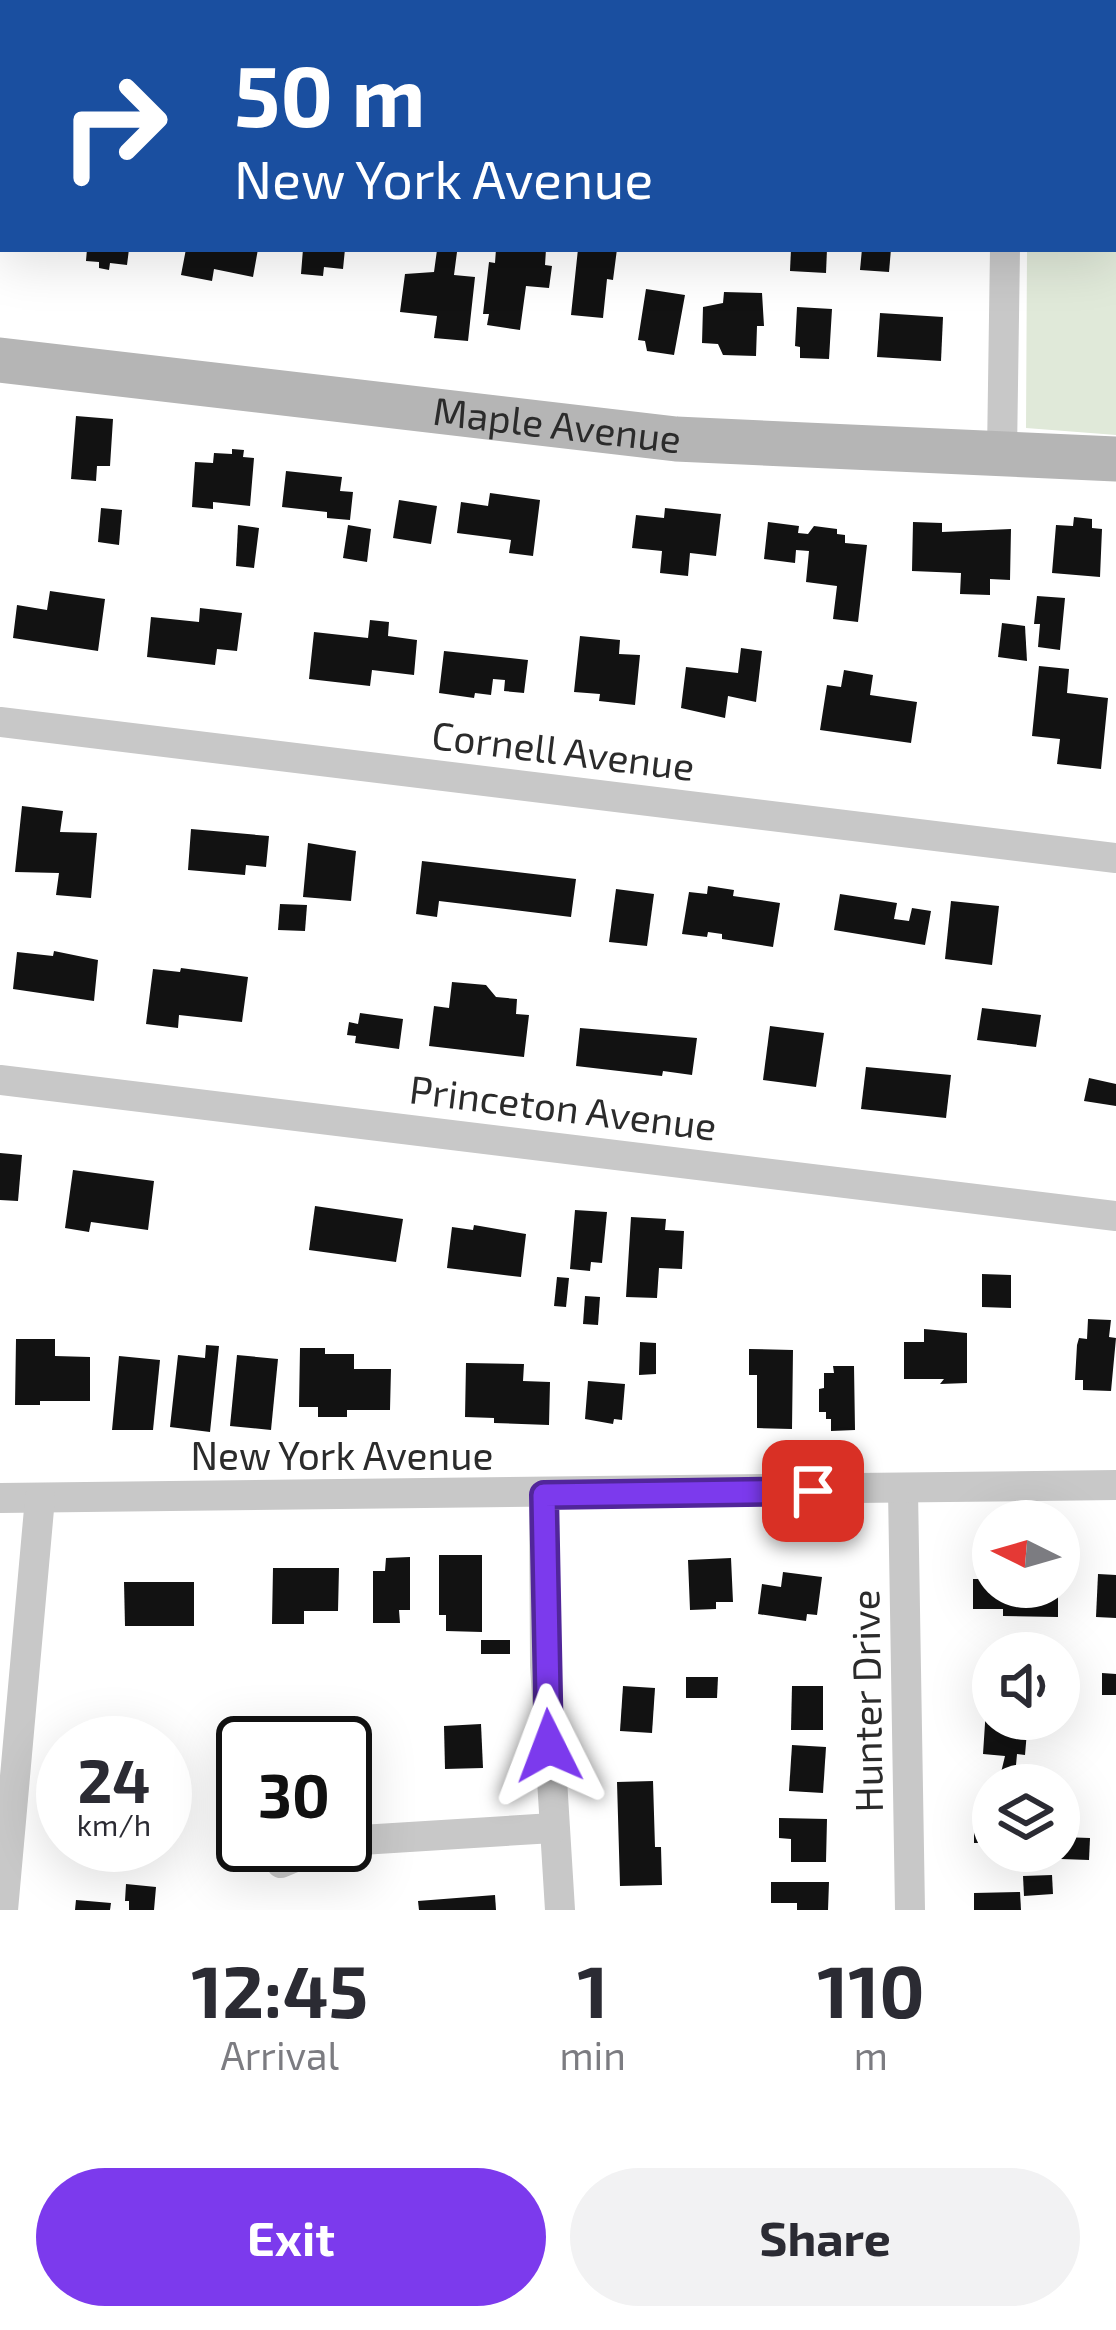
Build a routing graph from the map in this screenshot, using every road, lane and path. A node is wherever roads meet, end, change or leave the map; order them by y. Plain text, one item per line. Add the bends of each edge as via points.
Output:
1 (1005, 252) edge
2 (0, 360) edge
3 (1002, 453) junction
4 (1116, 459) edge
5 (0, 722) edge
6 (1116, 858) edge
7 (0, 1080) edge
8 (1116, 1216) edge
9 (1116, 1485) edge
10 (903, 1490) junction
11 (544, 1495) junction
12 (0, 1498) edge
13 (40, 1498) junction
14 (553, 1828) junction
15 (372, 1839) edge
16 (3, 1910) edge
17 (560, 1910) edge
18 (910, 1910) edge

1 - 3 street
2 - 3 main road, Maple Avenue via 676,439
3 - 4 main road, Maple Avenue
5 - 6 street, Cornell Avenue
7 - 8 street, Princeton Avenue
9 - 10 street, New York Avenue
10 - 11 street, New York Avenue
10 - 18 street, Hunter Drive
11 - 13 street, New York Avenue
11 - 14 street
12 - 13 street, New York Avenue
13 - 16 street
14 - 15 street
14 - 17 street

